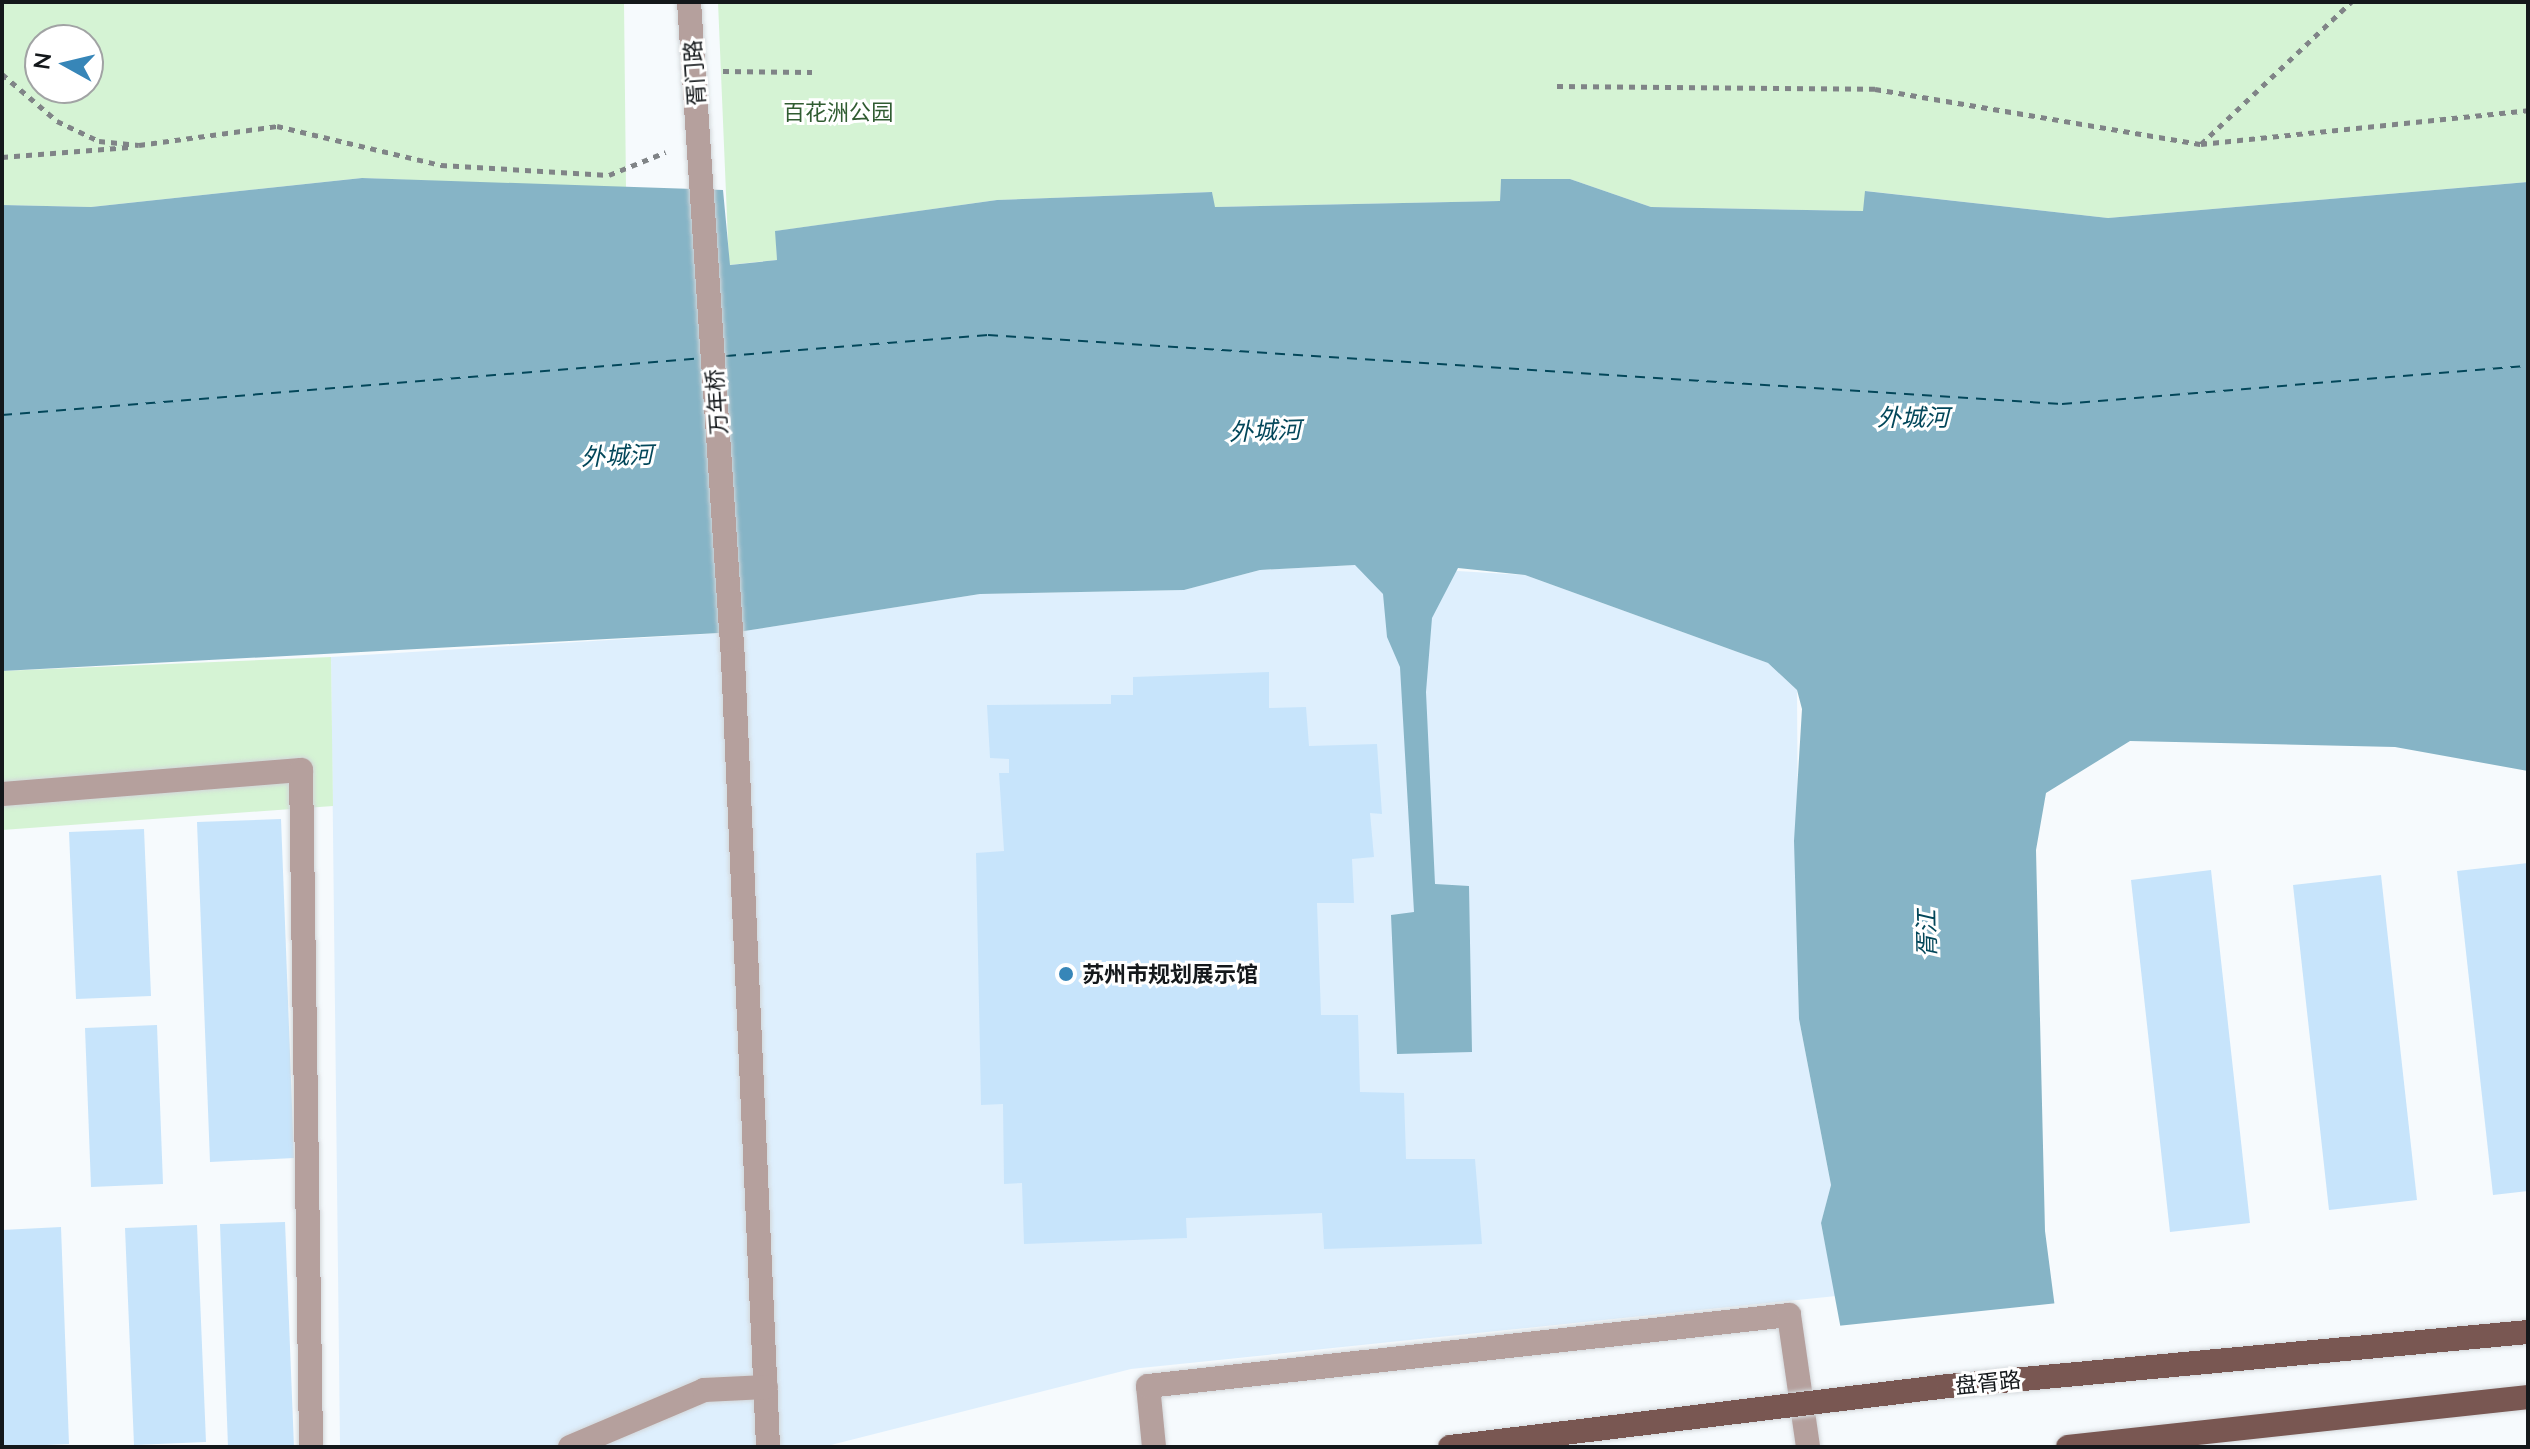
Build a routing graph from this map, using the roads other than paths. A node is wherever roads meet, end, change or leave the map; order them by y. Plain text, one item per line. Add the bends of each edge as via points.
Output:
1 (689, 2) edge
2 (699, 139) joint
3 (2, 794) edge
4 (2528, 1332) edge
5 (766, 1387) junction
6 (2528, 1397) edge
7 (311, 1447) edge
8 (570, 1447) edge
9 (768, 1447) edge
10 (1154, 1447) edge
11 (1450, 1447) edge
12 (1808, 1447) edge
13 (2068, 1447) edge

1 - 2 street, 胥门路
2 - 5 street, 万年桥 via 733,660
3 - 7 street via 301,770
4 - 11 main road, 盘胥路, bridge via 1948,1386
5 - 8 street via 704,1390
5 - 9 street, 万年桥
6 - 13 main road
10 - 12 street via 1148,1386 1789,1315

